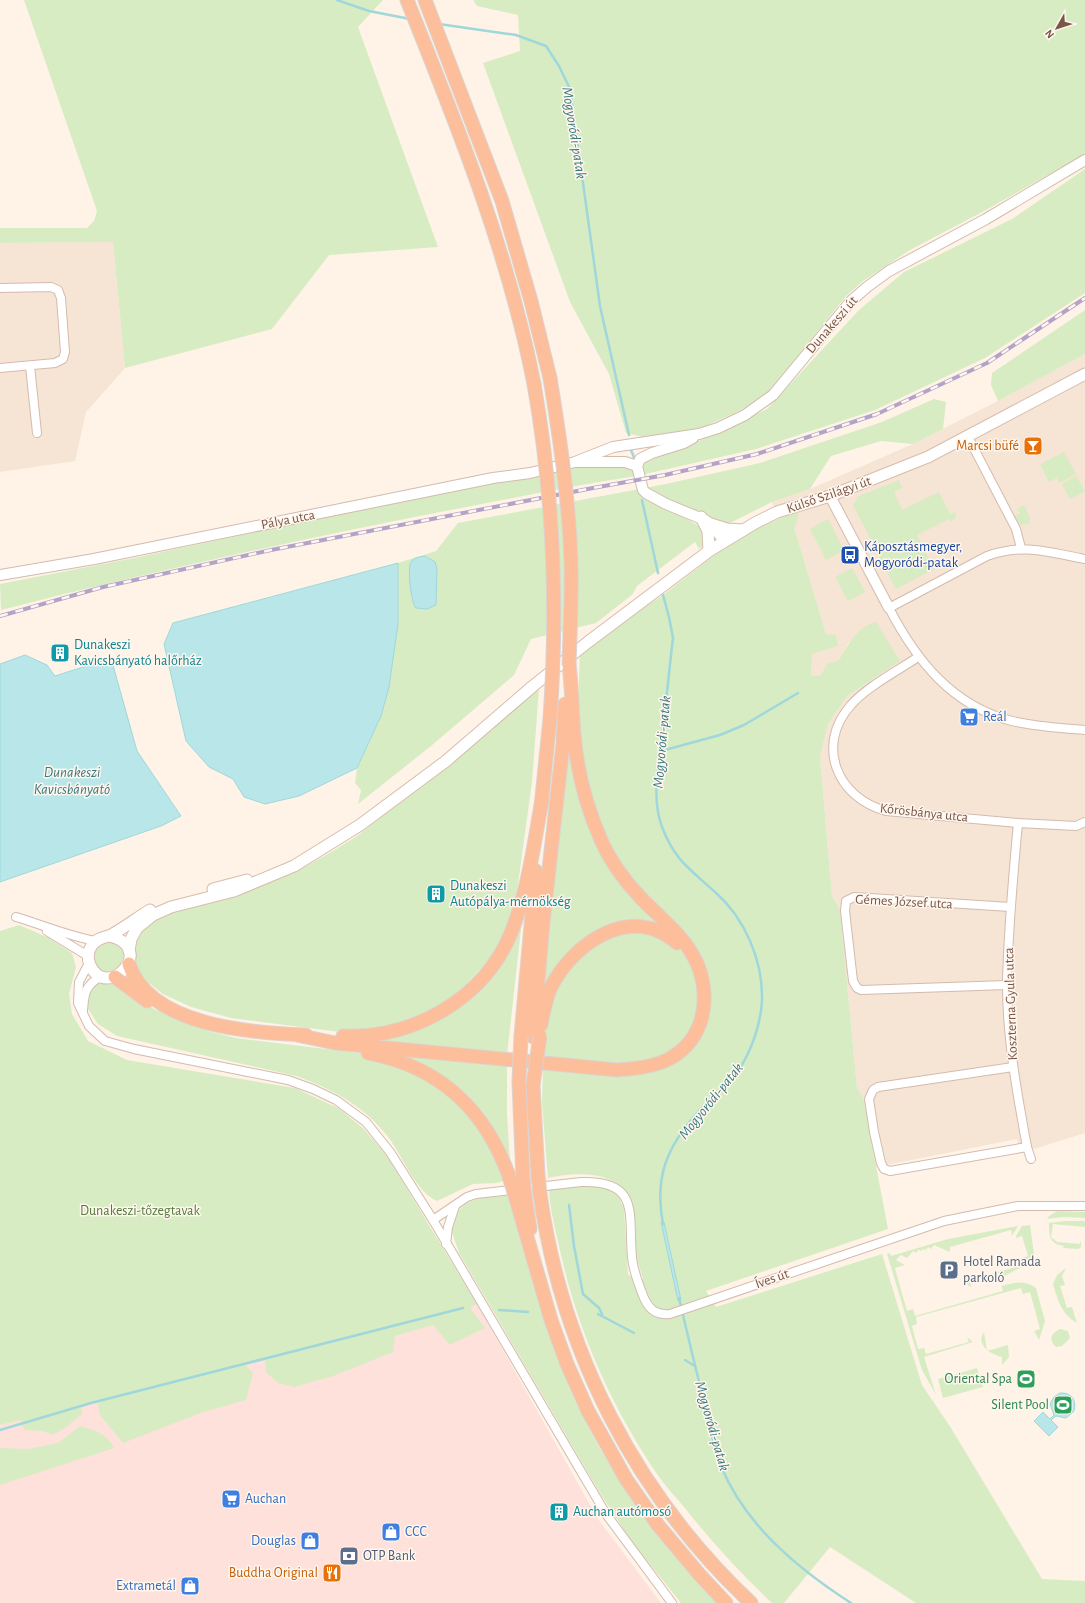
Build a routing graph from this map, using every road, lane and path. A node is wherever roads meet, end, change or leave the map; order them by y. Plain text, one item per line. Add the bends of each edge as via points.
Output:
1 (407, 0) edge
2 (425, 0) edge
3 (1085, 160) edge
4 (0, 288) edge
5 (30, 366) junction
6 (0, 368) edge
7 (1085, 374) edge
8 (37, 433) dead end
9 (699, 434) junction
10 (968, 437) junction
11 (575, 462) junction
12 (637, 466) junction
13 (830, 496) junction
14 (701, 517) junction
15 (712, 524) junction
16 (743, 530) junction
17 (724, 542) junction
18 (1021, 548) junction
19 (709, 551) junction
20 (1085, 560) edge
21 (0, 575) edge
22 (889, 608) junction
23 (918, 657) junction
24 (568, 712) junction
25 (1085, 730) edge
26 (542, 800) junction
27 (1085, 822) edge
28 (1018, 823) junction
29 (268, 876) junction
30 (1010, 907) junction
31 (16, 917) dead end
32 (29, 921) junction
33 (110, 936) junction
34 (96, 941) junction
35 (129, 957) junction
36 (89, 959) junction
37 (698, 969) junction
38 (101, 976) junction
39 (115, 977) junction
40 (1007, 985) junction
41 (82, 1014) junction
42 (531, 1037) junction
43 (299, 1039) junction
44 (1013, 1067) junction
45 (1027, 1147) junction
46 (1031, 1159) dead end
47 (520, 1197) junction
48 (455, 1206) junction
49 (1085, 1206) edge
50 (433, 1220) junction
51 (446, 1244) junction
52 (672, 1603) edge
53 (726, 1603) edge
54 (751, 1603) edge

1 - 26 highway, bridge via 454,118 498,242 534,384 545,453 554,552 554,641
2 - 24 highway, bridge via 502,201 530,294 550,378 560,439 568,519 571,588
3 - 9 street, Dunakeszi út via 986,219 889,272 851,301 773,395 739,418
4 - 5 street via 51,287 58,290 62,298 65,352 63,359 55,363
5 - 6 street
5 - 8 street
7 - 10 main road, Külső Szilágyi út
9 - 11 street, Dunakeszi út via 620,446
9 - 12 street via 684,443 652,453 640,460
10 - 13 main road, Külső Szilágyi út via 922,460
10 - 18 street via 1016,529
11 - 12 street via 625,462
11 - 21 street, Pálya utca via 94,559
12 - 14 street via 646,493 666,504
13 - 16 main road, Külső Szilágyi út via 777,512
13 - 22 street
14 - 15 street
14 - 19 main road via 708,531
15 - 16 main road via 727,529
15 - 17 street
16 - 17 main road, Külső Szilágyi út
17 - 19 main road, Külső Szilágyi út
18 - 20 street
18 - 22 street via 1003,550 987,556
19 - 29 main road, Külső Szilágyi út via 588,642 409,789 324,849 294,866
22 - 23 street via 902,634
23 - 25 street via 959,698 986,712 1014,722
23 - 28 street, Kőrösbánya utca via 859,697 842,717 835,732 833,747 834,762 844,784 862,801 873,808 886,811
24 - 37 highway via 582,784 608,856 639,896 685,944 692,953
24 - 42 highway
26 - 42 highway
26 - 43 highway via 528,875 511,933 490,969 476,984 440,1013 398,1030 359,1036
27 - 28 street, Kőrösbánya utca via 1076,826
28 - 30 street, Koszterna Gyula utca
29 - 33 main road via 169,901 150,909
29 - 35 main road via 234,891 171,907 153,915 137,928 131,939
30 - 40 street, Koszterna Gyula utca
30 - 40 street, Gémes József utca via 854,897 846,901 845,911 853,981 861,990
31 - 32 street
32 - 34 street via 78,938
32 - 36 street via 66,940
33 - 34 main road
33 - 35 main road via 125,943
34 - 36 main road via 89,950
35 - 39 main road via 121,974
35 - 43 highway via 133,975 143,989 160,1002 193,1019 229,1029
36 - 38 main road via 96,973
36 - 41 street via 77,993
37 - 42 highway via 685,950 663,933 638,927 611,930 588,943 563,969 551,987 544,1011
37 - 43 highway via 704,989 701,1024 682,1050 666,1062 646,1068 617,1070
38 - 39 main road
38 - 41 street via 87,987
39 - 43 highway via 160,1010 188,1022 236,1037
40 - 44 street, Koszterna Gyula utca
41 - 50 street via 89,1026 106,1041 288,1080 336,1100 366,1122 380,1138
42 - 47 highway, bridge via 519,1082 523,1178
42 - 54 highway, bridge via 540,1194 547,1237 563,1301 582,1356 610,1418 637,1466 669,1512 711,1563
43 - 47 highway, bridge via 404,1062 443,1083 481,1120 499,1151
44 - 45 street, Koszterna Gyula utca
44 - 45 street via 878,1087 873,1090 869,1099 874,1132 880,1163 884,1169 890,1171
45 - 46 street, Koszterna Gyula utca
47 - 53 highway via 551,1320 567,1364 599,1431 626,1478 658,1525
48 - 49 street, Íves út via 476,1194 553,1185 595,1181 618,1190 625,1197 631,1211 632,1258 640,1288 654,1313 661,1315 950,1219 1018,1206
48 - 50 street
48 - 51 street
50 - 51 street
51 - 52 street via 606,1514

